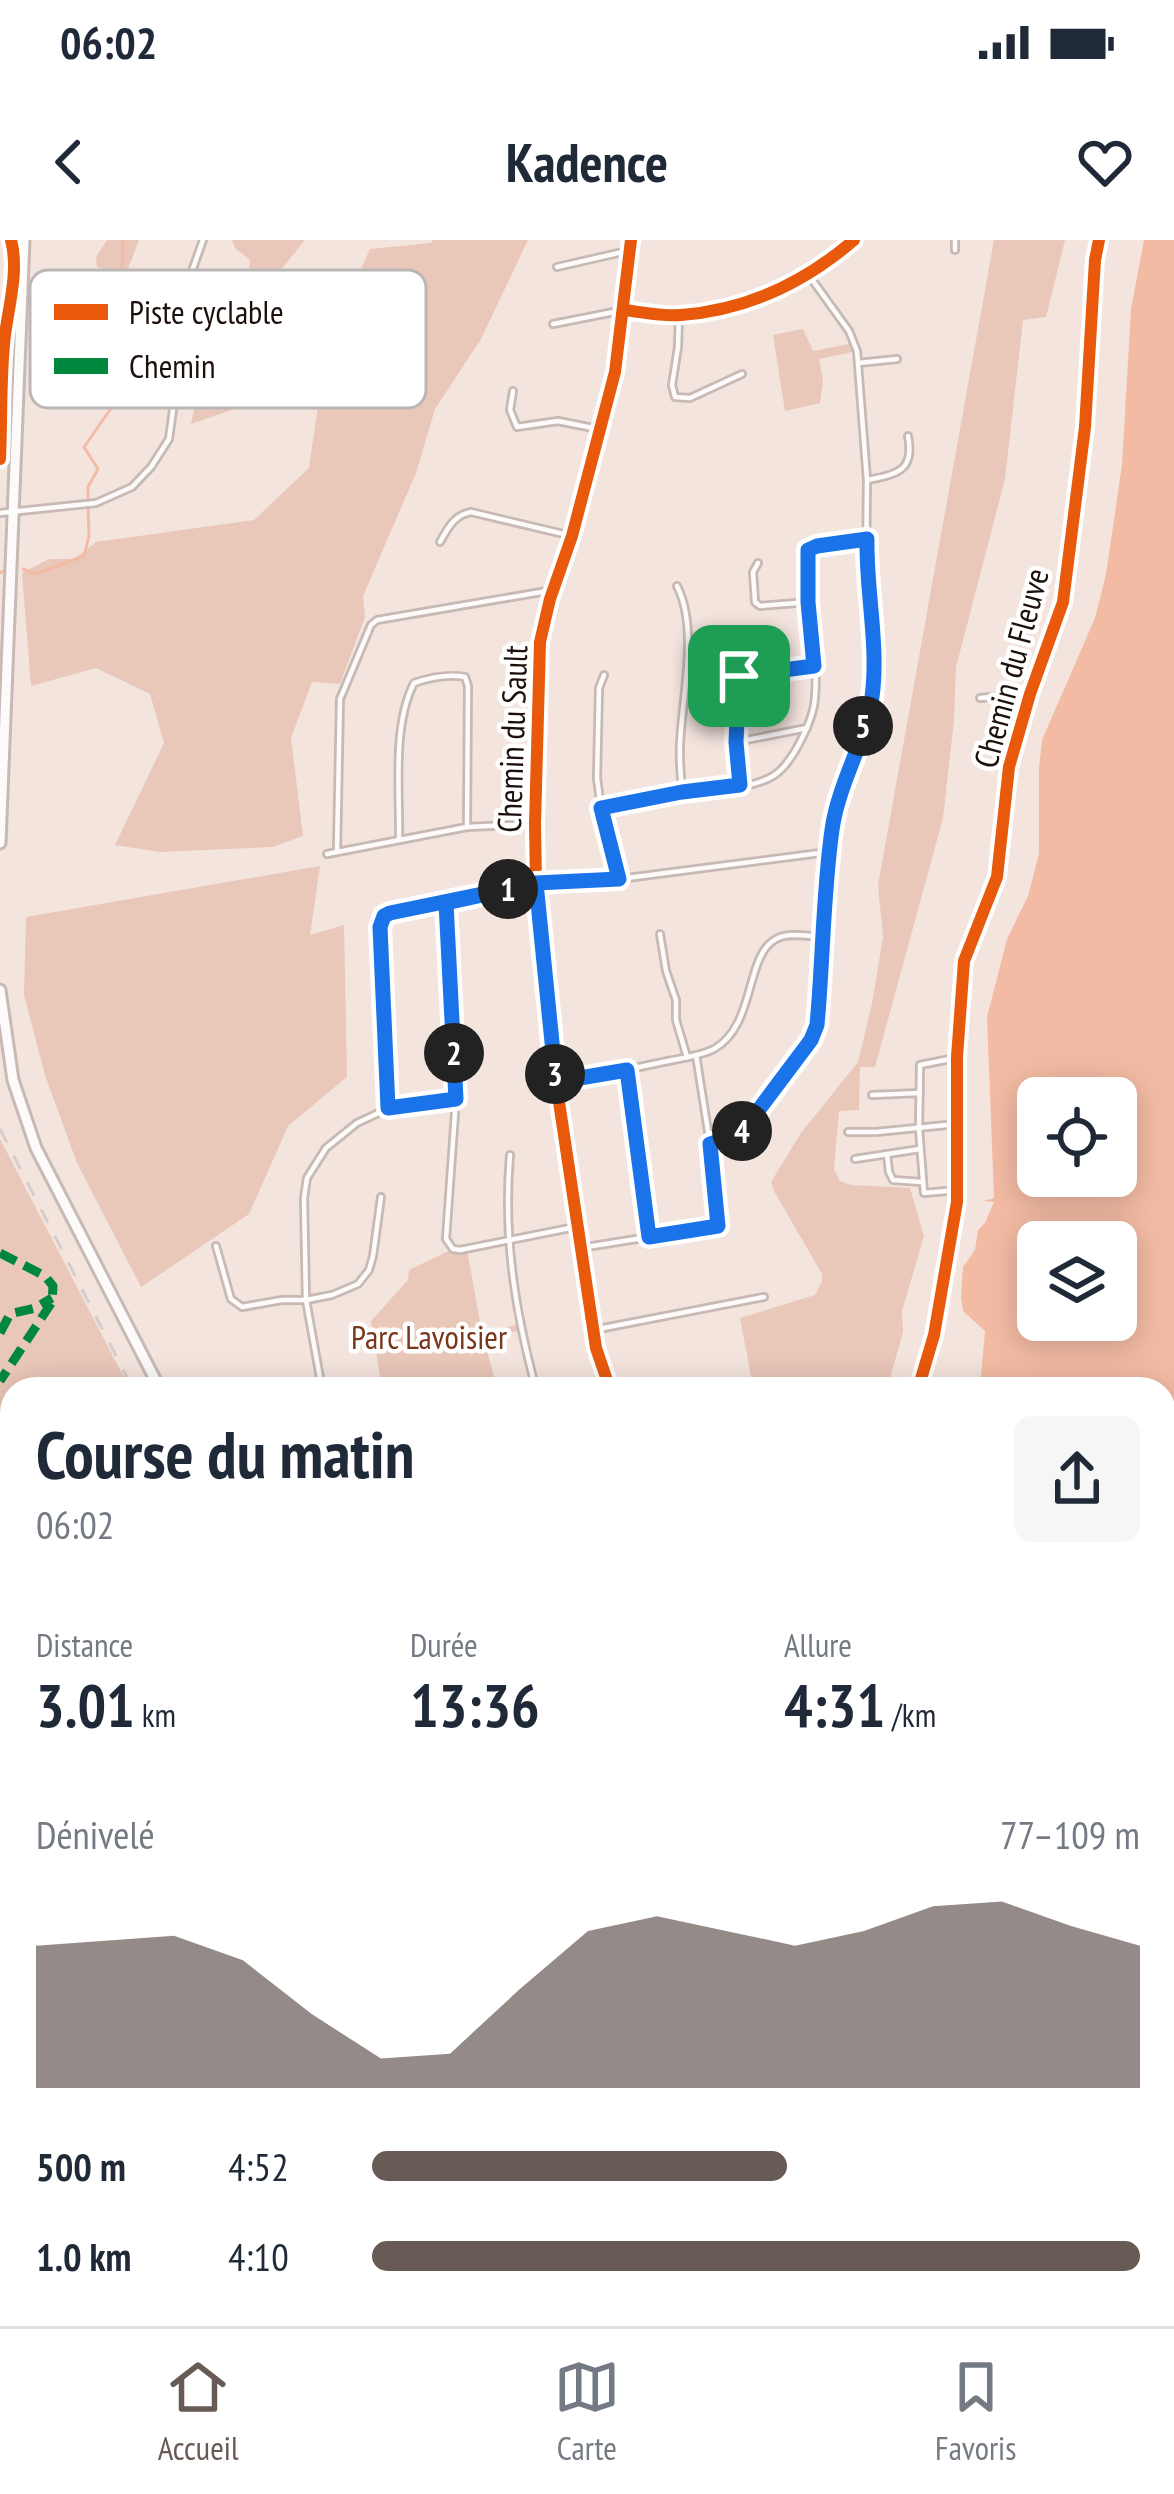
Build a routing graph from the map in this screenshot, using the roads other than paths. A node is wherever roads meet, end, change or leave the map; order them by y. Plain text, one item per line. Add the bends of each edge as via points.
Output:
1 (24, 240) edge
2 (203, 240) edge
3 (631, 240) edge
4 (854, 240) edge
5 (955, 240) edge
6 (1100, 240) edge
7 (955, 250) dead end
8 (630, 251) junction
9 (557, 267) dead end
10 (193, 270) edge
11 (808, 274) junction
12 (624, 310) junction
13 (679, 316) junction
14 (553, 324) dead end
15 (897, 359) dead end
16 (858, 363) junction
17 (742, 374) dead end
18 (513, 391) dead end
19 (173, 408) edge
20 (602, 430) junction
21 (908, 436) dead end
22 (867, 480) junction
23 (13, 511) junction
24 (0, 513) edge
25 (572, 536) junction
26 (867, 539) junction
27 (440, 542) dead end
28 (758, 562) dead end
29 (677, 586) dead end
30 (553, 590) junction
31 (808, 602) junction
32 (814, 666) junction
33 (604, 675) dead end
34 (1030, 694) junction
35 (980, 698) dead end
36 (807, 728) junction
37 (736, 742) junction
38 (740, 785) junction
39 (682, 792) junction
40 (601, 808) junction
41 (535, 824) junction
42 (467, 827) junction
43 (399, 838) junction
44 (0, 843) edge
45 (338, 851) junction
46 (830, 852) junction
47 (327, 854) dead end
48 (619, 879) junction
49 (536, 883) junction
50 (446, 903) junction
51 (660, 934) dead end
52 (825, 937) junction
53 (0, 990) edge
54 (696, 1055) junction
55 (687, 1057) junction
56 (957, 1057) junction
57 (627, 1070) junction
58 (556, 1082) junction
59 (920, 1093) junction
60 (872, 1095) dead end
61 (456, 1099) junction
62 (388, 1108) junction
63 (957, 1124) junction
64 (919, 1128) junction
65 (848, 1132) dead end
66 (710, 1144) junction
67 (920, 1149) junction
68 (887, 1154) junction
69 (510, 1155) dead end
70 (855, 1159) dead end
71 (922, 1182) junction
72 (958, 1190) junction
73 (381, 1197) dead end
74 (577, 1226) junction
75 (649, 1237) junction
76 (510, 1240) junction
77 (216, 1246) dead end
78 (580, 1248) junction
79 (764, 1297) dead end
80 (306, 1300) junction
81 (593, 1330) junction
82 (154, 1377) edge
83 (320, 1377) edge
84 (533, 1377) edge
85 (606, 1377) edge
86 (922, 1377) edge

1 - 23 main road
2 - 10 street
3 - 8 street, Chemin du Sault
4 - 11 street
5 - 7 street
6 - 34 street, Chemin du Fleuve via 1063,602
8 - 9 street
8 - 12 street, Chemin du Sault
11 - 13 street via 754,301
11 - 16 street via 849,331
12 - 13 street
12 - 14 street
12 - 20 street, Chemin du Sault
13 - 17 street via 676,398
15 - 16 street
16 - 22 street
18 - 20 street via 517,427 558,421
19 - 23 street via 169,439 132,487 96,503
20 - 25 street, Chemin du Sault
21 - 22 street via 907,464
22 - 26 street
23 - 24 street
23 - 44 main road
25 - 27 street via 471,512 454,520
25 - 30 street, Chemin du Sault
26 - 31 street via 808,550
26 - 46 street via 872,701
28 - 31 street via 760,607
29 - 39 street via 687,647
30 - 41 street, Chemin du Sault via 540,641
30 - 45 street via 370,625 340,699
31 - 32 street
32 - 36 street
32 - 37 street via 739,676
33 - 40 street via 596,748
34 - 35 street
34 - 56 street, Chemin du Fleuve via 1009,767 997,877 964,961
36 - 37 street
36 - 38 street via 785,766
37 - 38 street
38 - 39 street
39 - 40 street
40 - 48 street
41 - 42 street
41 - 49 street, Chemin du Sault
42 - 43 street
42 - 43 street via 468,686 459,676 424,680 405,701
43 - 45 street
45 - 47 street
46 - 48 street
46 - 52 street
48 - 49 street
49 - 50 street
49 - 58 street, Chemin du Sault
50 - 61 street
50 - 62 street via 390,913 380,927
51 - 55 street
52 - 54 street via 781,935 766,946 728,1038
52 - 66 street via 811,1040 745,1128
53 - 82 main road via 13,1080 36,1148
54 - 55 street
54 - 66 street
55 - 57 street
56 - 59 street via 920,1065
56 - 63 street, Chemin du Fleuve
57 - 58 street
57 - 75 street
58 - 74 street, Chemin du Sault
59 - 60 street
59 - 64 street
61 - 62 street
61 - 76 street via 446,1239 460,1250
62 - 80 street via 338,1136 307,1178
63 - 64 street
63 - 72 street, Chemin du Fleuve
64 - 65 street
64 - 67 street
66 - 75 street via 718,1226
67 - 68 street
67 - 71 street
68 - 70 street
68 - 71 street via 893,1180
69 - 76 street
71 - 72 street via 926,1195
72 - 86 street, Chemin du Fleuve
73 - 80 street via 363,1280
74 - 76 street
74 - 78 street, Chemin du Sault
75 - 78 street
76 - 84 street
77 - 80 street via 231,1299 242,1306
78 - 81 street, Chemin du Sault
79 - 81 street
80 - 83 street
81 - 85 street, Chemin du Sault

